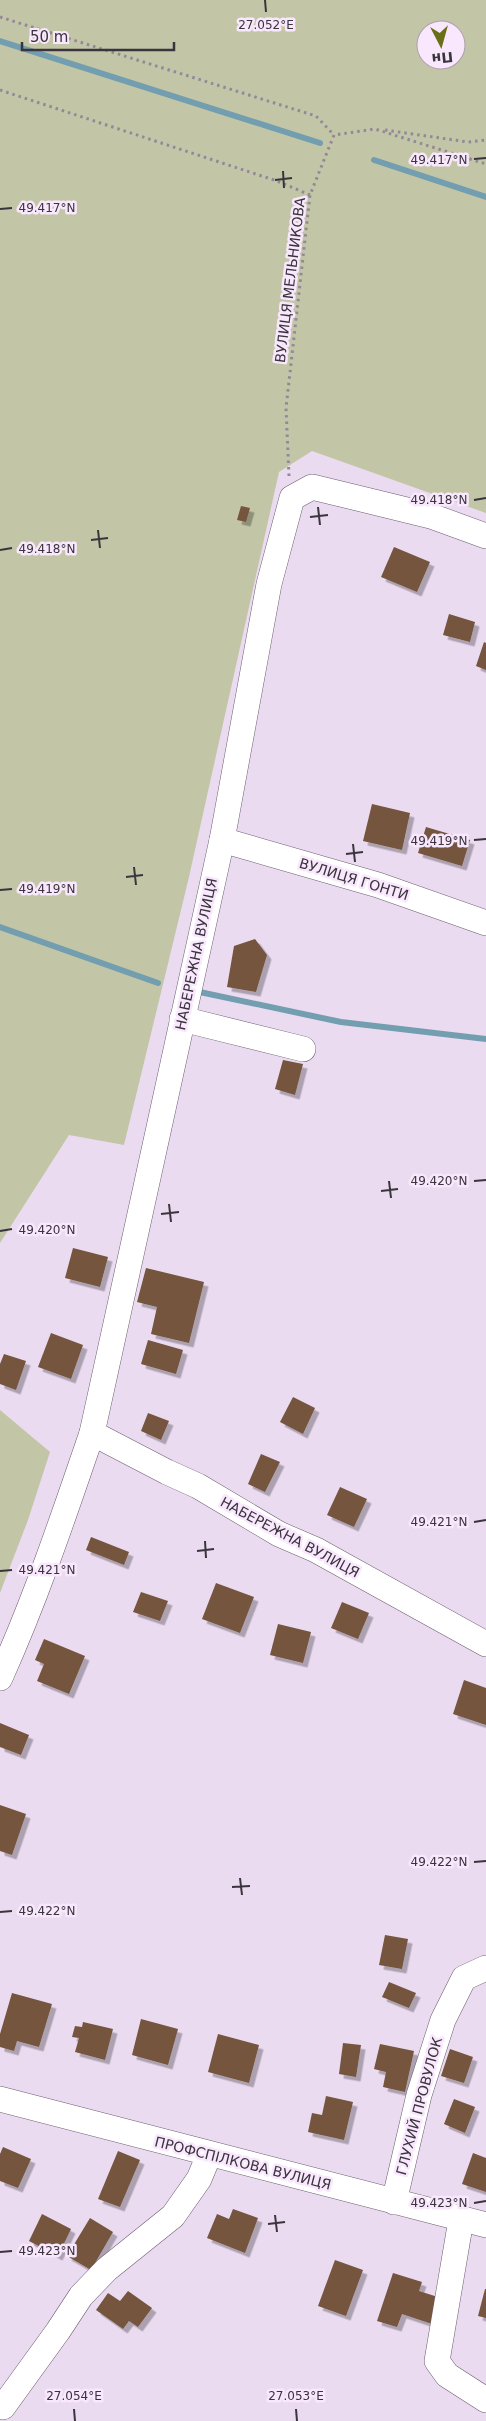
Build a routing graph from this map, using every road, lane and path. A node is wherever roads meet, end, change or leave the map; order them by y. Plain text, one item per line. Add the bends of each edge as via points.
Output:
1 (0, 17) edge
2 (0, 90) edge
3 (375, 129) junction
4 (334, 135) junction
5 (486, 140) edge
6 (486, 164) edge
7 (310, 195) junction
8 (302, 493) junction
9 (486, 536) edge
10 (222, 840) junction
11 (486, 922) edge
12 (182, 1019) junction
13 (303, 1049) dead end
14 (92, 1432) junction
15 (486, 1644) edge
16 (0, 1678) edge
17 (486, 1968) edge
18 (0, 2099) edge
19 (209, 2155) junction
20 (394, 2202) junction
21 (461, 2220) junction
22 (486, 2225) edge
23 (486, 2400) edge
24 (3, 2407) dead end

1 - 4 path via 316,116
2 - 7 path via 277,181
3 - 4 path
3 - 5 path via 468,142
3 - 6 path
4 - 7 path, ВУЛИЦЯ МЕЛЬНИКОВА
7 - 8 path, ВУЛИЦЯ МЕЛЬНИКОВА via 286,408 288,466
8 - 9 street via 431,516
8 - 10 street, НАБЕРЕЖНА ВУЛИЦЯ via 270,584
10 - 11 street, ВУЛИЦЯ ГОНТИ via 378,885
10 - 12 street, НАБЕРЕЖНА ВУЛИЦЯ
12 - 13 street
12 - 14 street, НАБЕРЕЖНА ВУЛИЦЯ
14 - 15 street, НАБЕРЕЖНА ВУЛИЦЯ via 198,1486 279,1534 332,1559
14 - 16 street, НАБЕРЕЖНА ВУЛИЦЯ via 16,1643
17 - 20 street, ГЛУХИЙ ПРОВУЛОК via 464,1978 443,2020 419,2095
18 - 19 street, ПРОФСПІЛКОВА ВУЛИЦЯ
19 - 20 street, ПРОФСПІЛКОВА ВУЛИЦЯ
19 - 24 street via 199,2179 173,2216 107,2269 81,2296
20 - 21 street, ПРОФСПІЛКОВА ВУЛИЦЯ
21 - 22 street, ПРОФСПІЛКОВА ВУЛИЦЯ
21 - 23 street via 437,2361 447,2375

